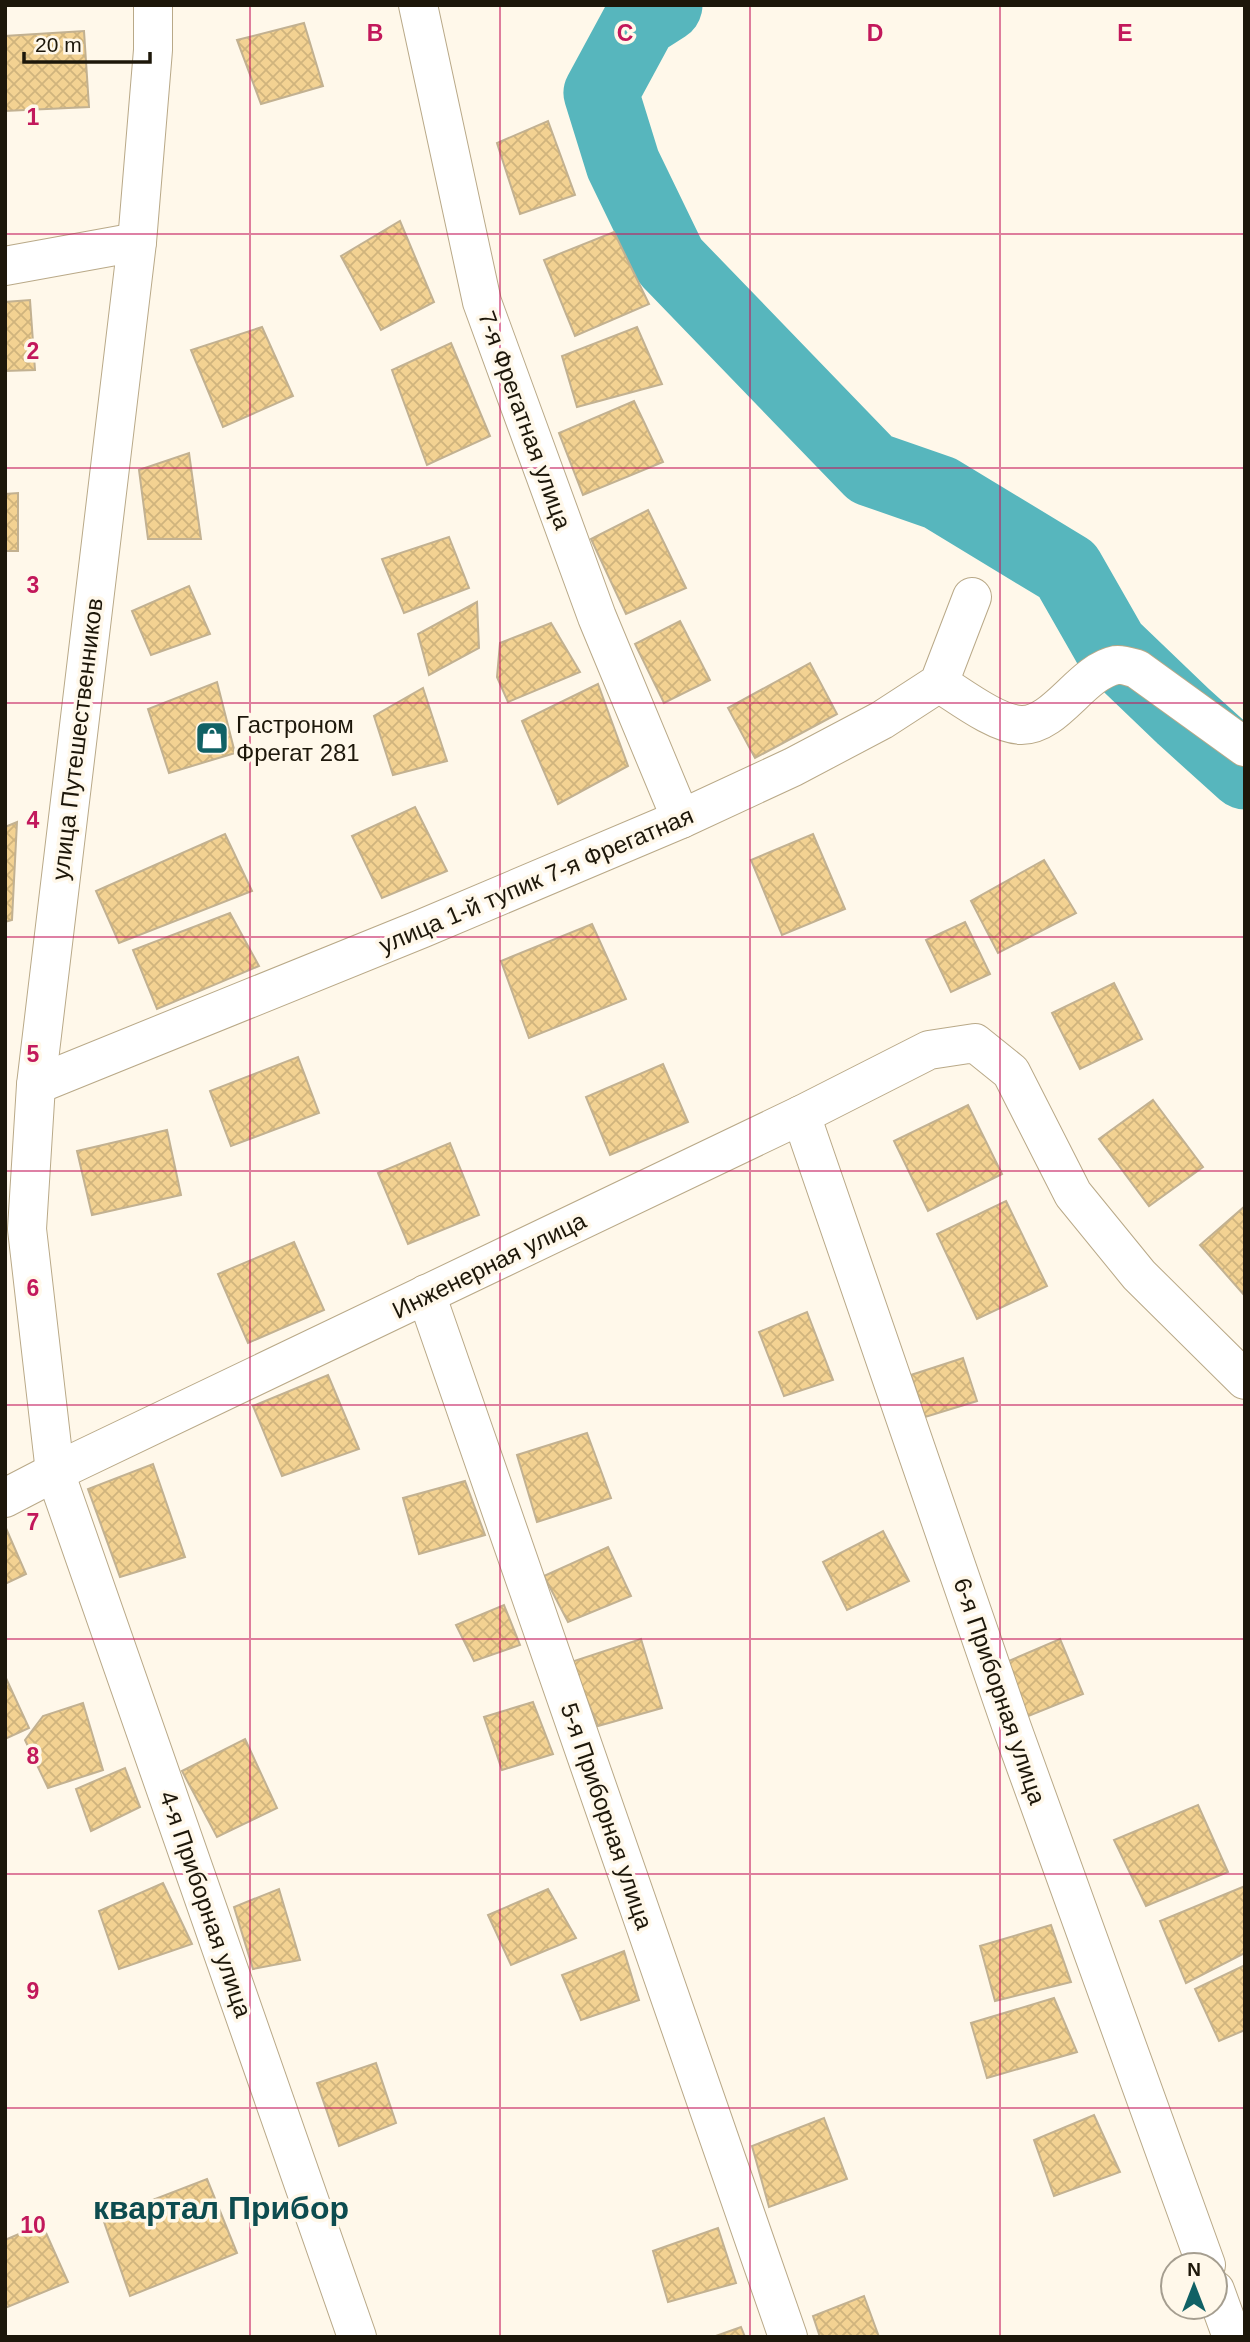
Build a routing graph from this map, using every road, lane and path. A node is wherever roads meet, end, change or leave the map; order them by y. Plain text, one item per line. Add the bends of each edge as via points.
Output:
1 (153, 5) edge
2 (418, 5) edge
3 (137, 242) junction
4 (5, 266) edge
5 (972, 597) dead end
6 (939, 683) junction
7 (1245, 747) edge
8 (681, 819) junction
9 (36, 1085) junction
10 (802, 1115) junction
11 (426, 1294) junction
12 (1245, 1380) edge
13 (55, 1472) junction
14 (5, 1498) edge
15 (1201, 2251) edge
16 (357, 2337) edge
17 (788, 2337) edge

1 - 3 street, улица Путешественников
2 - 8 street, 7-я Фрегатная улица via 482,302 597,617
3 - 4 street
3 - 9 street, улица Путешественников
5 - 6 street
6 - 7 street via 1000,719 1021,725 1041,720 1100,672 1118,665 1137,669
6 - 8 street, улица 1-й тупик 7-я Фрегатная via 882,720 793,767
8 - 9 street, улица 1-й тупик 7-я Фрегатная
9 - 13 street, улица Путешественников via 27,1229
10 - 11 street, Инженерная улица
10 - 12 street, Инженерная улица via 929,1050 975,1044 1011,1072 1073,1194 1139,1275
10 - 15 street, 6-я Приборная улица via 1012,1728
11 - 13 street, Инженерная улица
11 - 17 street, 5-я Приборная улица
13 - 14 street, Инженерная улица
13 - 16 street, 4-я Приборная улица

